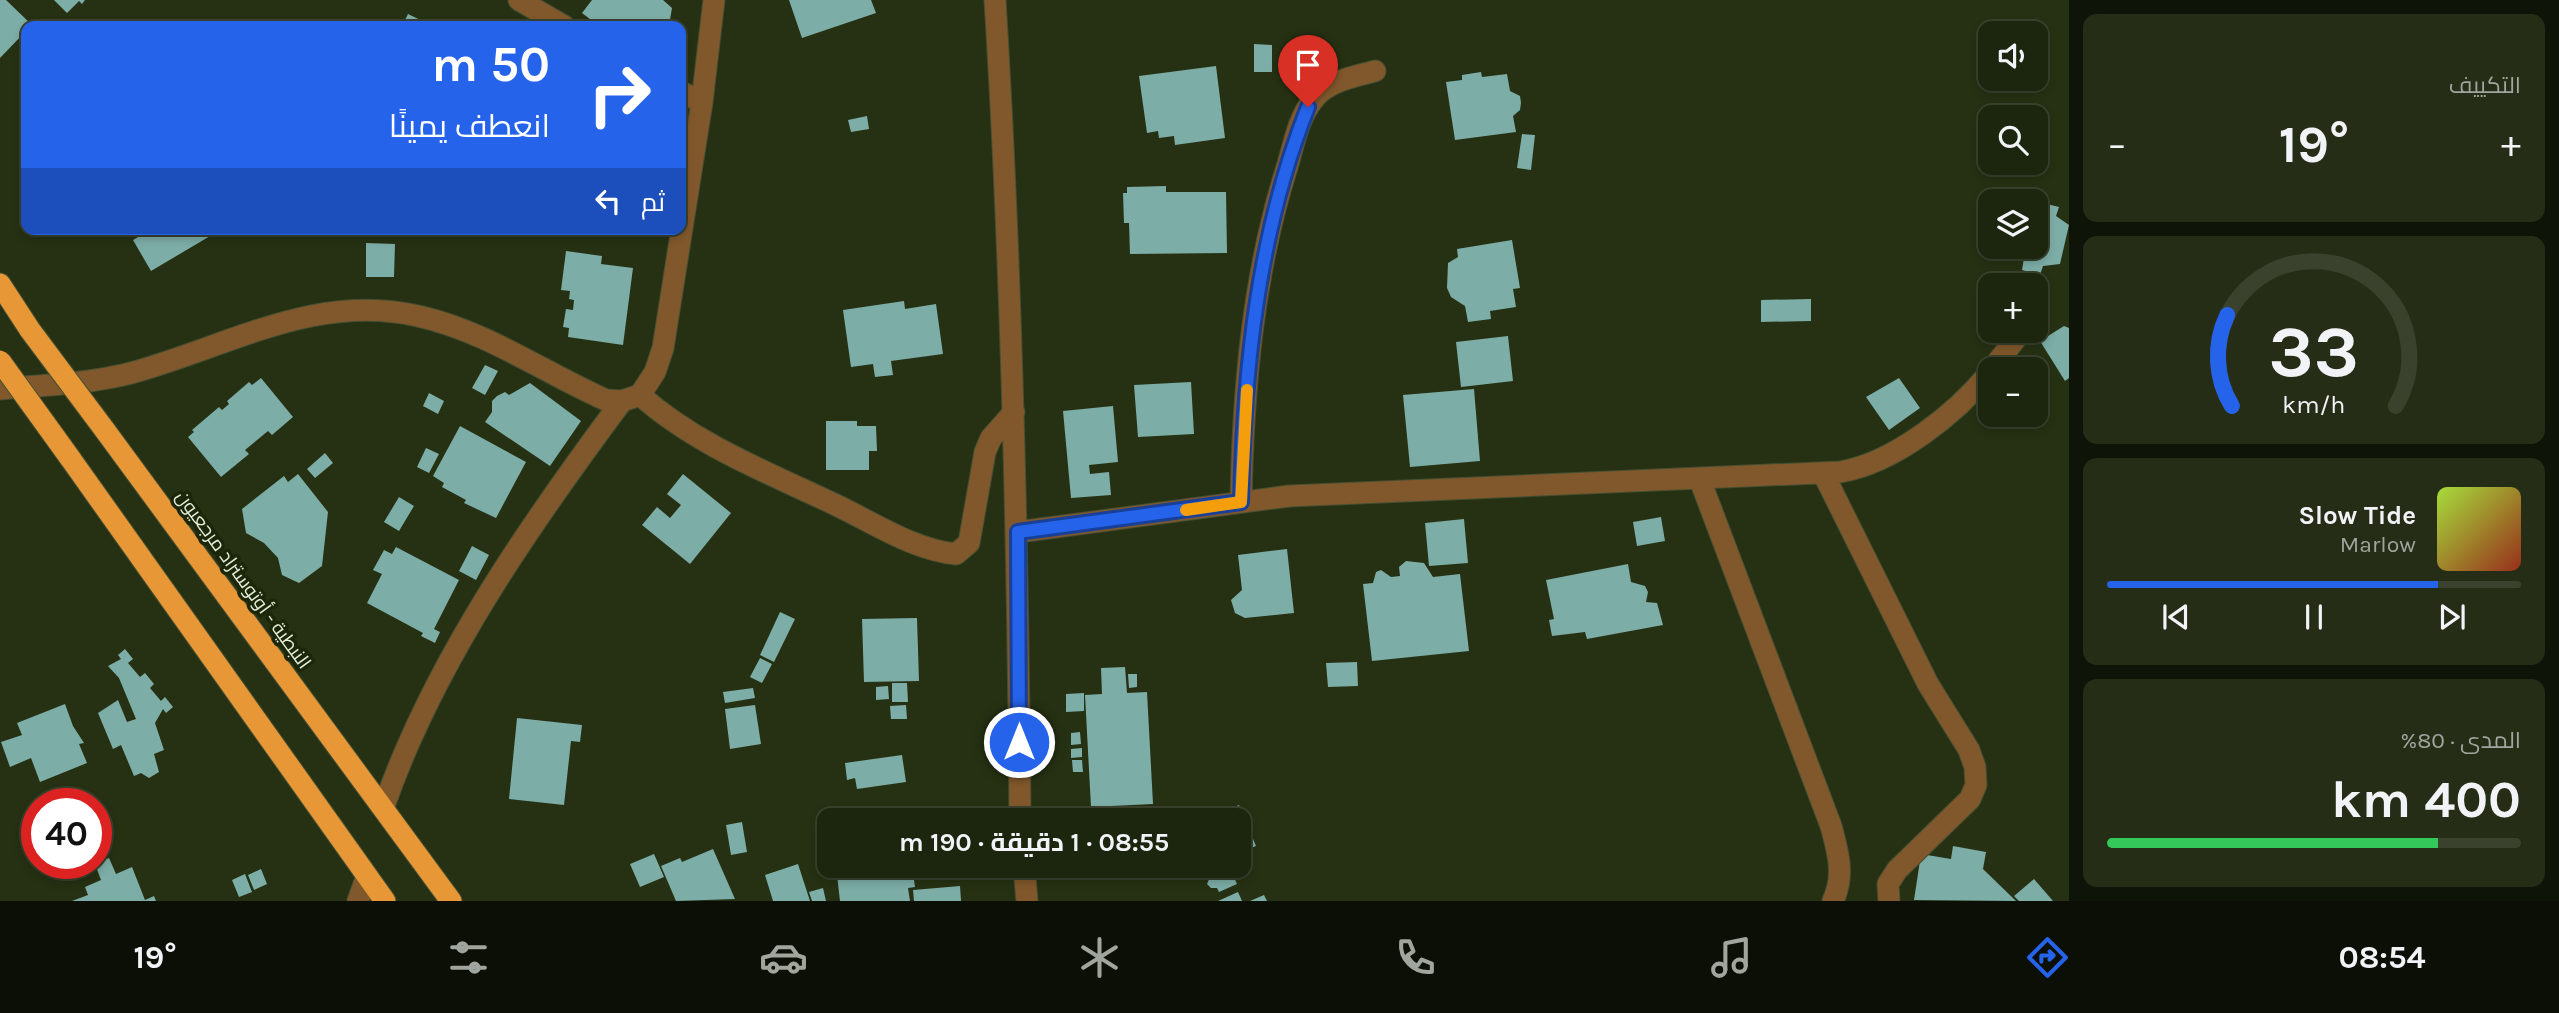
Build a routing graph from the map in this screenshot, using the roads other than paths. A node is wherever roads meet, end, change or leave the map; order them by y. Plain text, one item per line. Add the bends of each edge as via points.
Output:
1 (519, 0) edge
2 (715, 0) edge
3 (995, 0) edge
4 (556, 21) edge
5 (1375, 71) dead end
6 (686, 94) edge
7 (702, 102) junction
8 (686, 203) edge
9 (681, 235) edge
10 (0, 284) edge
11 (2012, 343) edge
12 (2001, 357) edge
13 (0, 361) edge
14 (1978, 384) edge
15 (0, 389) edge
16 (631, 398) junction
17 (1014, 412) junction
18 (1824, 473) junction
19 (1700, 480) junction
20 (1241, 502) junction
21 (1018, 532) junction
22 (384, 806) junction
23 (1020, 808) edge
24 (367, 876) junction
25 (1025, 878) edge
26 (358, 901) edge
27 (385, 901) edge
28 (451, 901) edge
29 (1027, 901) edge
30 (1833, 901) edge
31 (1889, 901) edge

1 - 4 street
2 - 7 street
3 - 17 street
5 - 20 street via 1336,82 1314,97 1297,133 1262,265 1249,359
6 - 7 street
7 - 8 street
9 - 16 street via 663,348 655,372
10 - 22 highway, النبطية - أوتوستراد مرجعيون, bridge
11 - 12 street
13 - 24 highway, bridge
14 - 18 street via 1956,408 1882,460 1864,468
15 - 16 street via 91,382 162,363 291,318 344,309 417,316 480,334 606,400
16 - 17 street via 694,435 880,528 956,554 970,543 985,452
16 - 22 street via 556,489 474,621 402,757
17 - 21 street
18 - 19 street
18 - 31 street via 1928,684 1975,767 1976,785 1970,799 1897,870 1888,884
19 - 20 street via 1458,487
19 - 30 street via 1831,826 1840,868 1840,886
20 - 21 street
21 - 23 street
22 - 28 highway, النبطية - أوتوستراد مرجعيون
24 - 26 street
24 - 27 highway
25 - 29 street

